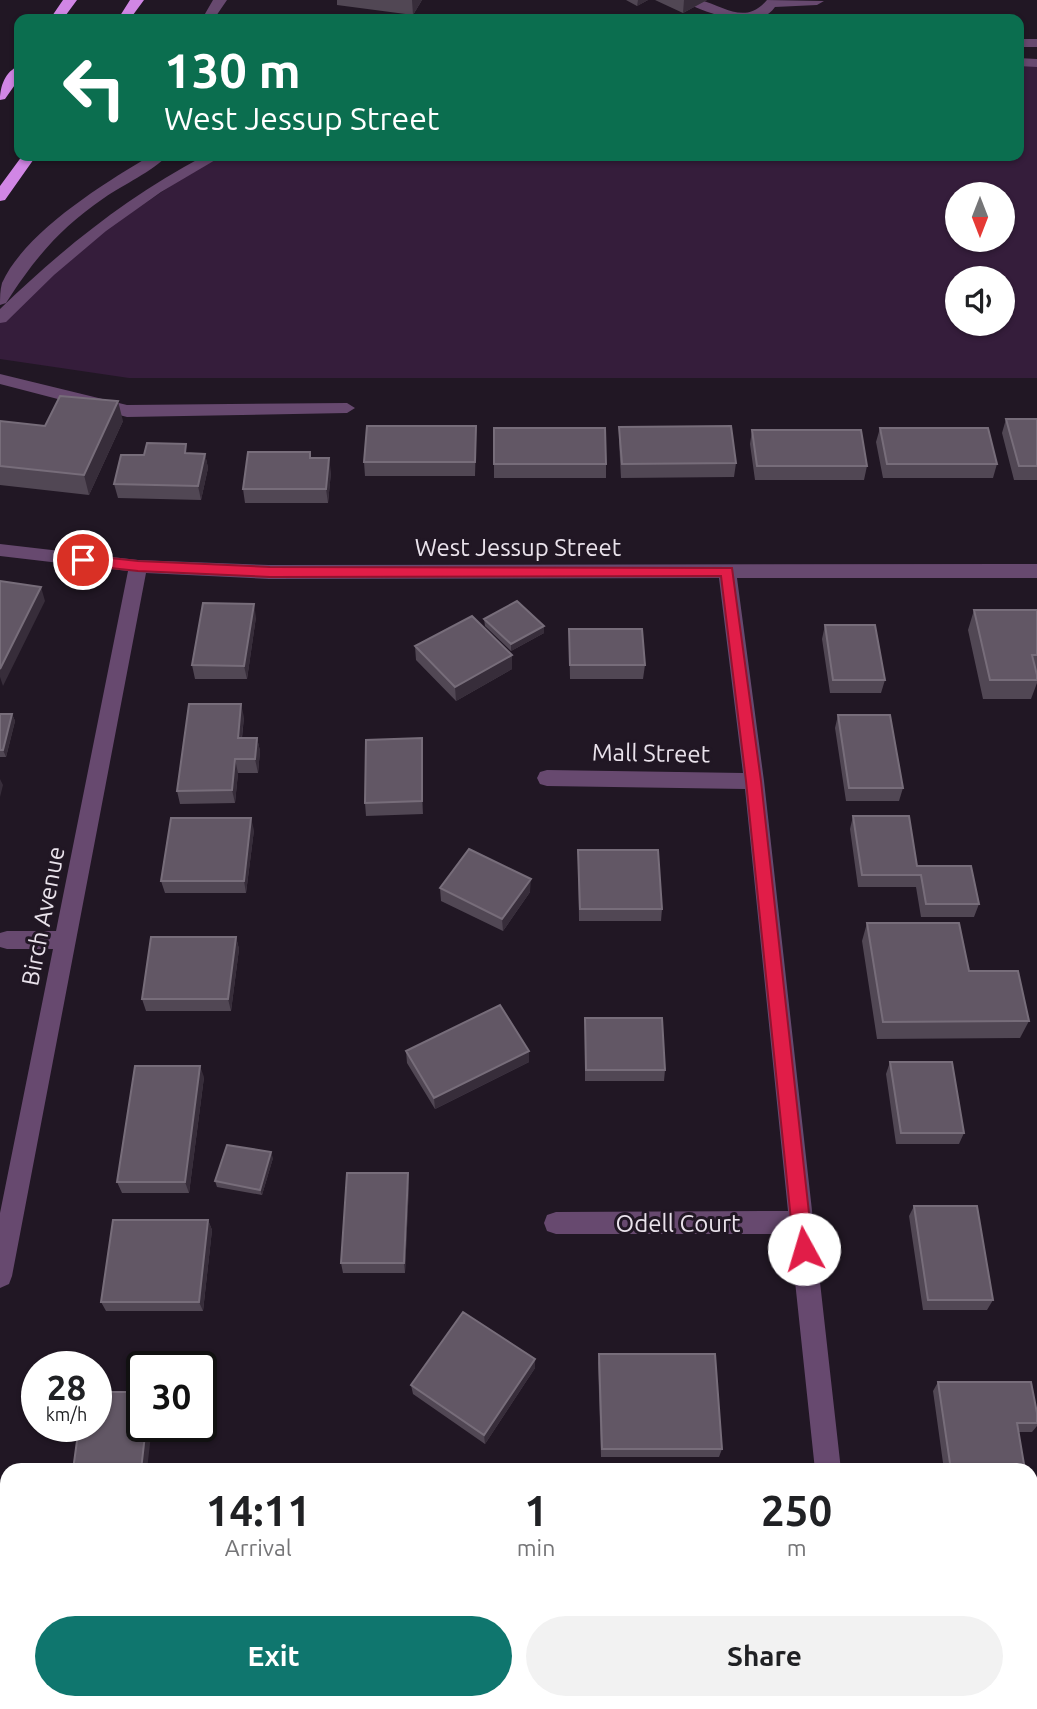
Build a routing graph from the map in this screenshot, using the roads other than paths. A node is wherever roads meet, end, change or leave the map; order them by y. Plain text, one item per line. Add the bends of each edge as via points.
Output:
1 (770, 1) edge
2 (817, 1) edge
3 (700, 4) dead end
4 (727, 14) edge
5 (14, 77) edge
6 (0, 96) edge
7 (25, 161) edge
8 (152, 161) edge
9 (205, 161) edge
10 (0, 197) edge
11 (0, 300) edge
12 (0, 318) edge
13 (0, 379) edge
14 (347, 408) dead end
15 (0, 551) edge
16 (138, 566) junction
17 (1037, 571) edge
18 (727, 572) junction
19 (547, 778) dead end
20 (754, 781) junction
21 (7, 940) dead end
22 (65, 940) junction
23 (801, 1222) junction
24 (556, 1223) dead end
25 (0, 1276) edge
26 (827, 1463) edge

1 - 2 street
3 - 4 street
5 - 6 highway
7 - 10 highway
8 - 11 street via 55,230 21,267
9 - 12 street via 117,216
13 - 14 street via 127,411
15 - 16 street, West Jessup Street
16 - 18 street, West Jessup Street via 270,572
16 - 22 street, Birch Avenue
17 - 18 street, West Jessup Street
18 - 20 street
19 - 20 street, Mall Street
20 - 23 street
21 - 22 street
22 - 25 street, Birch Avenue
23 - 24 street, Odell Court
23 - 26 street

